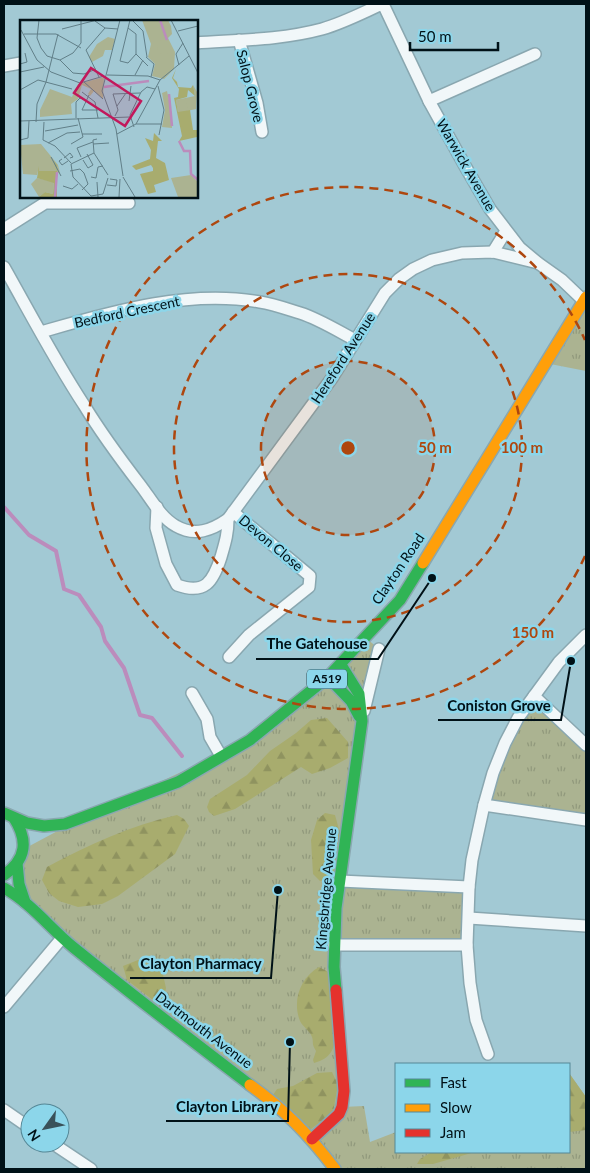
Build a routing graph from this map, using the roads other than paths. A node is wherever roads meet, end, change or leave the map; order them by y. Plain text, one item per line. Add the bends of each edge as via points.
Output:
1 (382, 4) edge
2 (239, 40) junction
3 (198, 43) edge
4 (535, 54) dead end
5 (20, 64) edge
6 (4, 66) edge
7 (429, 101) junction
8 (262, 132) dead end
9 (129, 203) dead end
10 (4, 229) edge
11 (506, 231) junction
12 (493, 252) junction
13 (538, 263) junction
14 (4, 267) edge
15 (585, 301) edge
16 (42, 332) junction
17 (355, 340) junction
18 (157, 507) junction
19 (231, 516) junction
20 (586, 635) edge
21 (379, 649) dead end
22 (229, 657) dead end
23 (341, 665) junction
24 (328, 677) junction
25 (192, 693) dead end
26 (534, 696) junction
27 (362, 721) junction
28 (586, 745) edge
29 (221, 756) junction
30 (484, 804) junction
31 (9, 815) edge
32 (78, 820) junction
33 (586, 820) edge
34 (22, 850) junction
35 (17, 863) junction
36 (4, 875) edge
37 (340, 881) junction
38 (469, 887) junction
39 (4, 888) edge
40 (24, 902) junction
41 (469, 918) junction
42 (586, 926) edge
43 (62, 938) junction
44 (467, 944) junction
45 (334, 945) junction
46 (4, 1007) edge
47 (488, 1054) dead end
48 (4, 1110) edge
49 (20, 1121) edge
50 (312, 1139) junction
51 (67, 1153) edge
52 (91, 1169) edge
53 (335, 1169) edge

1 - 2 street via 322,28 290,36
1 - 7 street, Warwick Avenue
2 - 3 street
2 - 8 street, Salop Grove
4 - 7 street
5 - 6 street
7 - 11 street, Warwick Avenue
9 - 10 street via 45,202
11 - 12 street
11 - 13 street, Warwick Avenue
12 - 13 street, Hereford Avenue
12 - 17 street, Hereford Avenue via 462,253 432,260 413,269 385,294
13 - 15 street, Warwick Avenue
14 - 16 street, Hereford Avenue
15 - 23 street, Clayton Road / A519 via 400,600
16 - 17 street, Bedford Crescent via 102,314 149,305 196,299 230,299 260,302 302,314
16 - 18 street, Hereford Avenue via 83,405
17 - 19 street, Hereford Avenue via 332,378
18 - 19 street, Hereford Avenue via 174,526 188,532 217,527
18 - 19 street via 156,528 166,564 177,584 188,589 199,588 212,581 228,536
19 - 22 street, Devon Close via 310,576 309,587 249,635
20 - 26 street via 559,662
21 - 27 street, Kingsbridge Avenue
23 - 24 street, Clayton Road / A519
23 - 27 street, Kingsbridge Avenue via 359,694
24 - 27 street via 351,700
24 - 29 street, Clayton Road / A519 via 250,740
25 - 29 street via 207,719 210,737
26 - 28 street
26 - 30 street via 505,743
27 - 37 street, Kingsbridge Avenue
29 - 32 street, Clayton Road / A519 via 178,782
30 - 33 street
30 - 38 street
31 - 32 street, Clayton Road / A519 via 44,826
31 - 34 street, A519 via 23,836
32 - 34 street, Clayton Road / A519
34 - 35 street
35 - 36 street
35 - 40 street
37 - 38 street
37 - 45 street, Kingsbridge Avenue
38 - 41 street
39 - 40 street, Dartmouth Avenue
40 - 43 street, Dartmouth Avenue
41 - 42 street
41 - 44 street
43 - 46 street
43 - 50 street, Dartmouth Avenue via 280,1107
44 - 45 street
44 - 47 street via 476,1020
45 - 50 street, Kingsbridge Avenue via 344,1092 339,1114
48 - 49 street
50 - 53 street, Dartmouth Avenue
51 - 52 street

